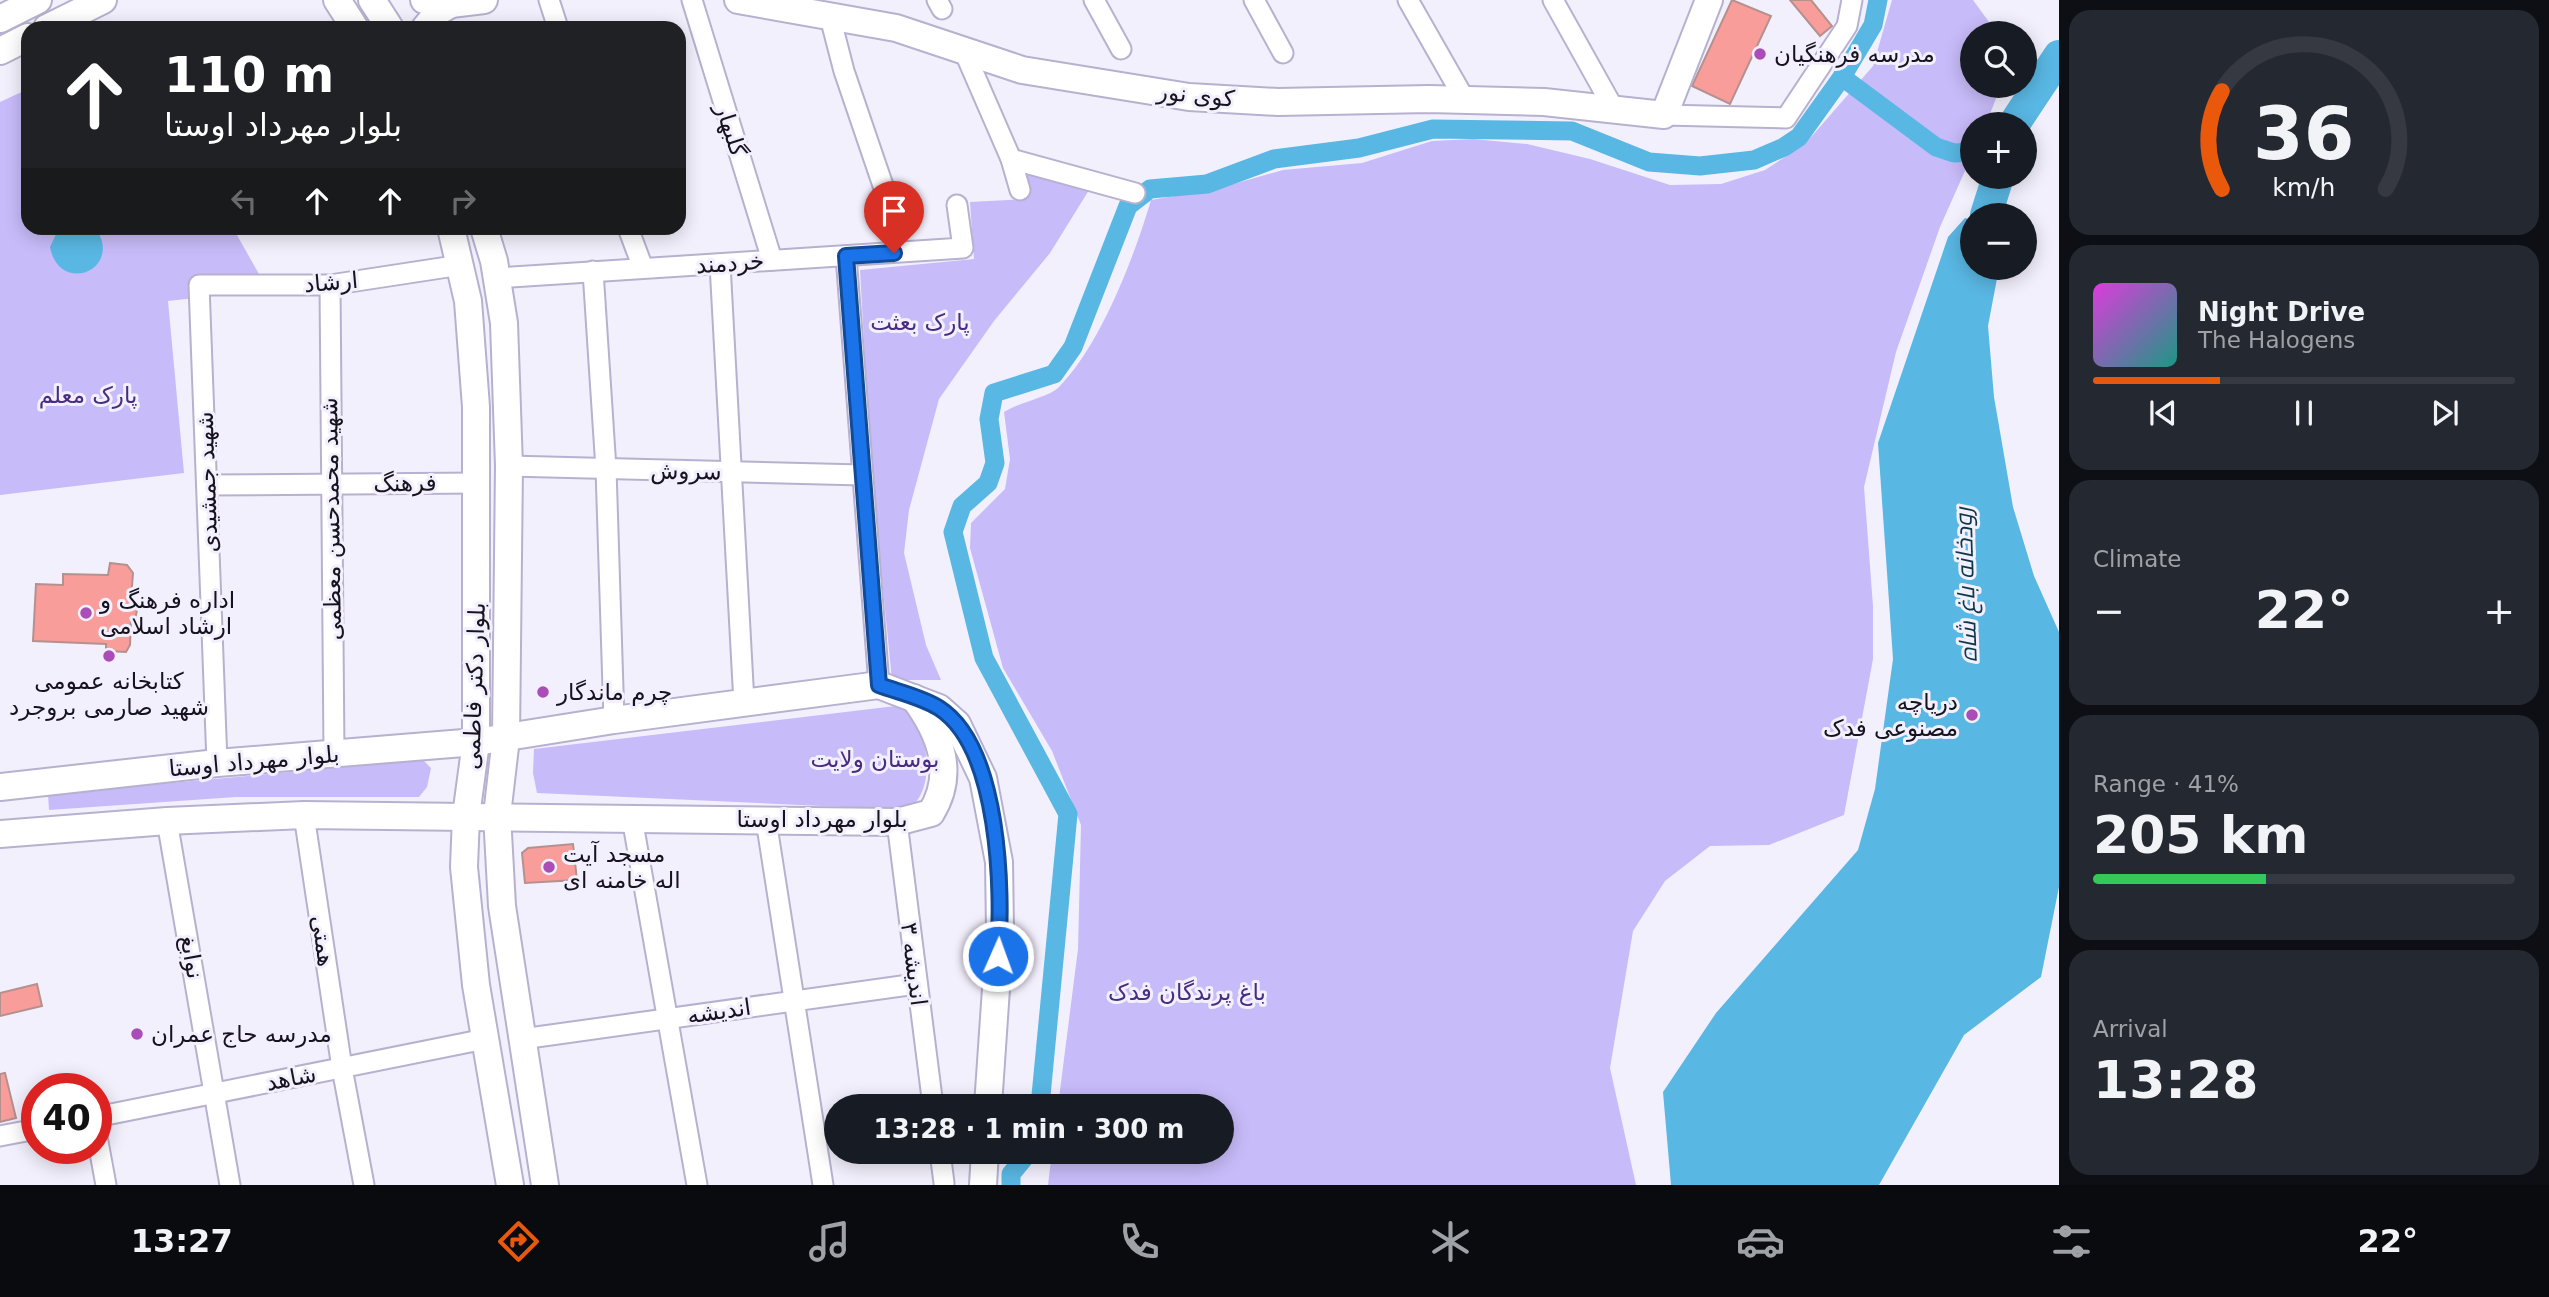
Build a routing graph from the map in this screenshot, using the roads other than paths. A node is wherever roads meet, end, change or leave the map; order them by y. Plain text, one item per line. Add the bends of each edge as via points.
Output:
1 (38, 0) edge
2 (103, 0) edge
3 (337, 0) edge
4 (372, 0) edge
5 (424, 0) edge
6 (549, 0) edge
7 (692, 0) edge
8 (738, 0) edge
9 (1094, 0) edge
10 (1254, 0) edge
11 (1408, 0) edge
12 (1553, 0) edge
13 (1709, 0) edge
14 (1852, 0) edge
15 (469, 1) edge
16 (830, 17) junction
17 (0, 19) edge
18 (61, 21) edge
19 (350, 21) edge
20 (386, 21) edge
21 (431, 21) edge
22 (556, 21) edge
23 (21, 40) edge
24 (1121, 49) dead end
25 (0, 51) edge
26 (964, 51) junction
27 (1283, 53) dead end
28 (1465, 100) junction
29 (1615, 111) junction
30 (1664, 115) junction
31 (1011, 159) junction
32 (1020, 190) dead end
33 (1135, 192) dead end
34 (957, 205) dead end
35 (891, 209) dead end
36 (454, 235) edge
37 (486, 235) edge
38 (631, 235) edge
39 (846, 256) junction
40 (772, 260) junction
41 (720, 264) junction
42 (461, 265) junction
43 (643, 268) junction
44 (593, 271) junction
45 (497, 278) junction
46 (199, 285) joint
47 (330, 285) junction
48 (509, 466) junction
49 (606, 469) junction
50 (733, 472) junction
51 (863, 475) junction
52 (478, 482) junction
53 (330, 484) junction
54 (207, 485) junction
55 (879, 685) junction
56 (913, 697) junction
57 (744, 703) junction
58 (614, 720) junction
59 (506, 738) junction
60 (476, 742) junction
61 (334, 753) junction
62 (218, 762) junction
63 (10, 787) edge
64 (304, 815) junction
65 (497, 815) junction
66 (466, 816) junction
67 (632, 818) junction
68 (765, 820) junction
69 (167, 821) junction
70 (897, 822) junction
71 (10, 833) edge
72 (916, 984) junction
73 (792, 1001) junction
74 (668, 1018) junction
75 (522, 1038) junction
76 (485, 1040) junction
77 (342, 1068) junction
78 (217, 1093) junction
79 (931, 1094) edge
80 (989, 1094) edge
81 (112, 1114) edge
82 (21, 1132) edge
83 (0, 1136) edge
84 (102, 1164) edge
85 (942, 1164) edge
86 (984, 1164) edge
87 (944, 1183) dead end
88 (106, 1185) edge
89 (230, 1185) edge
90 (364, 1185) edge
91 (510, 1185) edge
92 (545, 1185) edge
93 (697, 1185) edge
94 (823, 1185) edge
95 (982, 1185) edge

1 - 17 main road
2 - 18 main road
3 - 19 main road
4 - 20 main road
5 - 15 main road
6 - 22 street
7 - 40 street, گلبهار
8 - 16 main road, کوی نور
9 - 24 street
10 - 27 street
11 - 28 street
12 - 29 street
13 - 30 main road
14 - 30 street via 1847,26 1786,118
15 - 21 main road via 439,11
16 - 26 main road, کوی نور via 896,29
16 - 35 street
23 - 25 main road
26 - 28 main road, کوی نور via 1022,70 1189,97 1278,102
26 - 31 street
28 - 29 main road, کوی نور via 1544,102
29 - 30 main road, کوی نور
31 - 32 street
31 - 33 street
34 - 39 street, خردمند via 963,248
36 - 42 main road, بلوار دکتر فاطمی
37 - 45 main road, بلوار دکتر فاطمی
38 - 43 street
39 - 40 street, خردمند
39 - 51 street
40 - 41 street, خردمند
41 - 43 street, خردمند
41 - 50 street
42 - 47 street, ارشاد
42 - 52 main road, بلوار دکتر فاطمی via 468,301
43 - 44 street, خردمند
44 - 45 street, خردمند
44 - 49 street
45 - 48 main road, بلوار دکتر فاطمی via 505,335
46 - 47 street, ارشاد
46 - 54 street, شهید جمشیدی
47 - 53 street, شهید محمدحسن معظمی
48 - 49 street, سروش
48 - 59 main road, بلوار دکتر فاطمی
49 - 50 street, سروش
49 - 58 street
50 - 51 street, سروش
50 - 57 street
51 - 55 street
52 - 53 street, فرهنگ
52 - 60 main road, بلوار دکتر فاطمی
53 - 54 street, فرهنگ
53 - 61 street, شهید محمدحسن معظمی
54 - 62 street, شهید جمشیدی
55 - 56 main road, بلوار مهرداد اوستا
55 - 57 main road, بلوار مهرداد اوستا
56 - 70 main road, بلوار مهرداد اوستا via 933,723 943,786 931,813
56 - 80 main road via 939,708 957,724 983,778 992,816 999,862 1000,930
57 - 58 main road, بلوار مهرداد اوستا
58 - 59 main road, بلوار مهرداد اوستا
59 - 60 main road, بلوار مهرداد اوستا
59 - 65 main road, بلوار دکتر فاطمی
60 - 61 main road, بلوار مهرداد اوستا
60 - 66 main road, بلوار دکتر فاطمی
61 - 62 main road, بلوار مهرداد اوستا
62 - 63 main road, بلوار مهرداد اوستا
63 - 71 main road
64 - 66 main road, بلوار مهرداد اوستا
64 - 69 main road, بلوار مهرداد اوستا
64 - 77 street, همتی
65 - 66 main road, بلوار مهرداد اوستا
65 - 67 main road, بلوار مهرداد اوستا
65 - 75 main road, بلوار دکتر فاطمی via 502,906
66 - 76 main road, بلوار دکتر فاطمی via 467,905
67 - 68 main road, بلوار مهرداد اوستا
67 - 74 street
68 - 70 main road, بلوار مهرداد اوستا
68 - 73 street
69 - 71 main road, بلوار مهرداد اوستا
69 - 78 street, نوابغ
70 - 72 street, اندیشه ۳
72 - 73 street, اندیشه
72 - 79 street, اندیشه ۳
73 - 74 street, اندیشه
73 - 94 street
74 - 75 street, اندیشه
74 - 93 street
75 - 92 main road, بلوار دکتر فاطمی
76 - 77 street, شاهد
76 - 91 main road, بلوار دکتر فاطمی
77 - 78 street, شاهد
77 - 90 street, همتی
78 - 81 street, شاهد
78 - 89 street, نوابغ
82 - 83 street
84 - 88 street
85 - 87 street
86 - 95 main road

